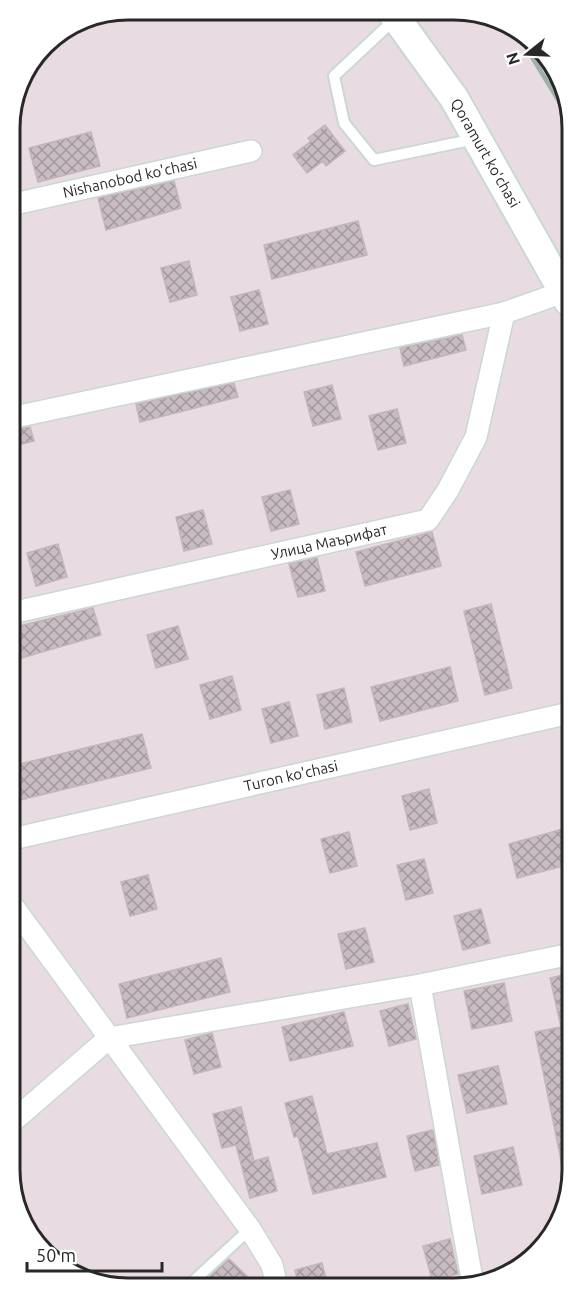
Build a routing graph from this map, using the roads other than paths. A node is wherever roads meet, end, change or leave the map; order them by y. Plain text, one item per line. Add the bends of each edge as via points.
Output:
1 (390, 20) edge
2 (402, 20) edge
3 (402, 20) edge
4 (477, 139) junction
5 (251, 151) dead end
6 (20, 203) edge
7 (562, 282) edge
8 (562, 283) edge
9 (562, 294) edge
10 (504, 313) junction
11 (20, 416) edge
12 (20, 611) edge
13 (561, 715) edge
14 (20, 837) edge
15 (20, 916) edge
16 (561, 956) edge
17 (420, 984) junction
18 (109, 1038) junction
19 (20, 1115) edge
20 (250, 1228) junction
21 (472, 1277) edge
22 (197, 1278) edge
23 (275, 1278) edge

1 - 4 lane via 334,76 344,123 374,160
2 - 4 main road, Qoramurt koʻchasi
3 - 7 main road, Qoramurt koʻchasi via 462,96
4 - 8 main road, Qoramurt koʻchasi
5 - 6 street, Nishanobod ko'chasi
9 - 10 street
10 - 11 street
10 - 12 street, Улица Маърифат via 476,437 428,520
13 - 14 street, Turon ko'chasi
15 - 18 street
16 - 17 street
17 - 18 street
17 - 21 street
18 - 19 street
18 - 20 street
20 - 22 lane
20 - 23 street via 272,1265

